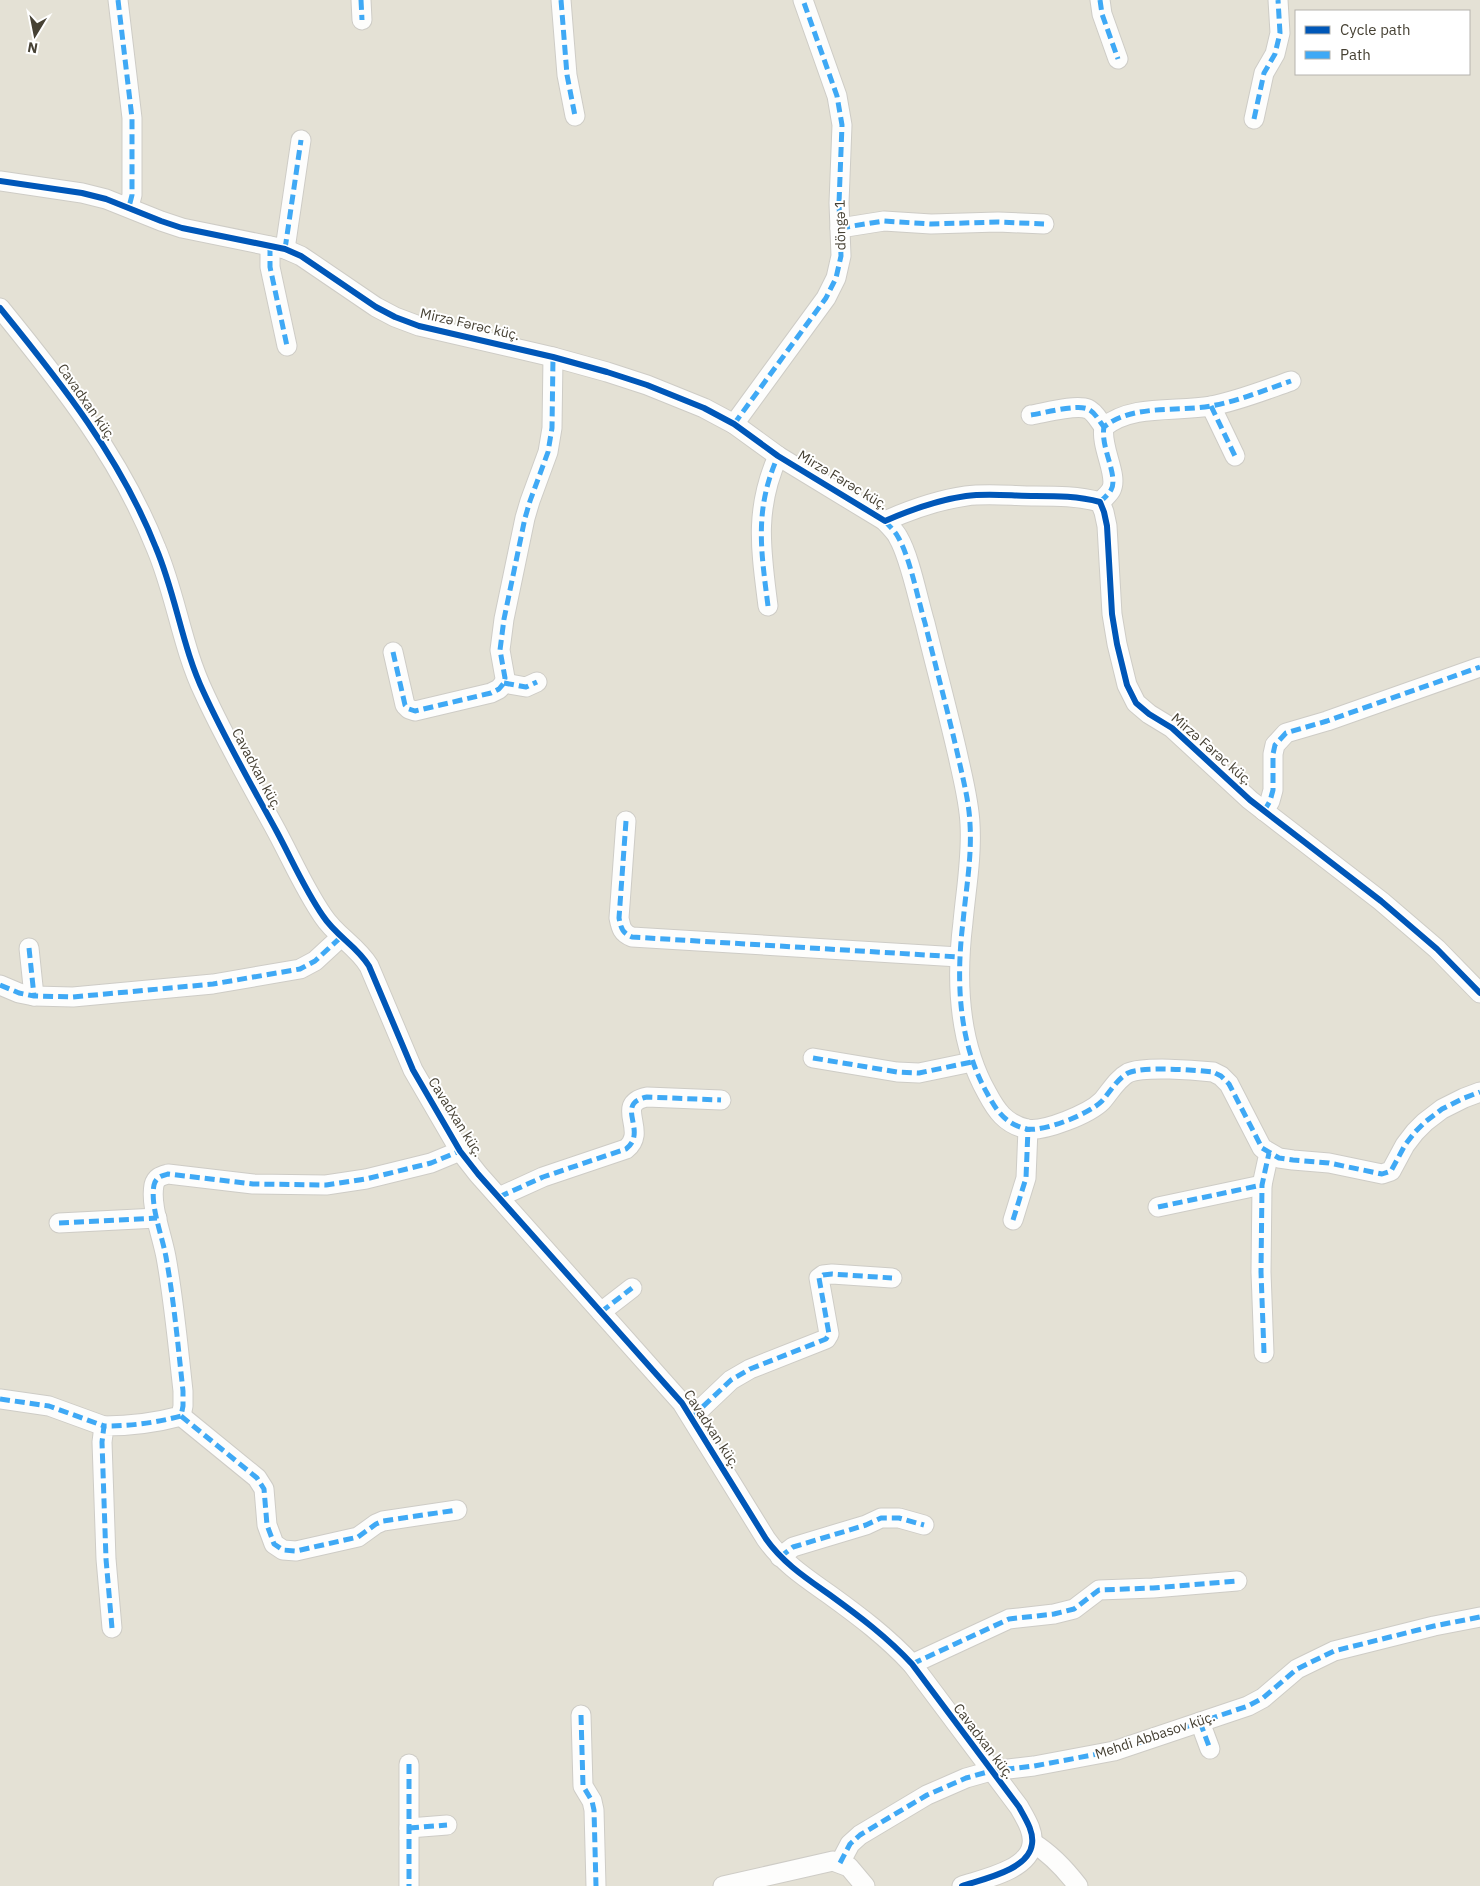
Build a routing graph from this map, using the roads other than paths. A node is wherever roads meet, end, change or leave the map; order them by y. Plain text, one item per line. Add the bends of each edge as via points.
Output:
1 (118, 0) edge
2 (361, 0) edge
3 (561, 0) edge
4 (803, 0) edge
5 (1100, 0) edge
6 (1278, 0) edge
7 (362, 20) dead end
8 (1118, 59) dead end
9 (575, 116) dead end
10 (1254, 119) dead end
11 (302, 140) dead end
12 (0, 181) edge
13 (129, 207) junction
14 (1044, 224) dead end
15 (840, 228) junction
16 (277, 247) junction
17 (0, 308) edge
18 (287, 346) dead end
19 (553, 357) junction
20 (1291, 381) dead end
21 (1211, 406) junction
22 (1031, 416) dead end
23 (734, 424) junction
24 (1104, 428) junction
25 (778, 456) junction
26 (1235, 456) dead end
27 (1100, 502) junction
28 (885, 521) junction
29 (768, 606) dead end
30 (393, 652) dead end
31 (1480, 667) edge
32 (536, 682) dead end
33 (504, 684) junction
34 (1264, 811) junction
35 (626, 821) dead end
36 (341, 937) junction
37 (29, 948) dead end
38 (959, 957) junction
39 (0, 985) edge
40 (1480, 994) edge
41 (34, 996) junction
42 (813, 1058) dead end
43 (972, 1062) junction
44 (1480, 1092) edge
45 (721, 1100) dead end
46 (1028, 1129) junction
47 (460, 1150) junction
48 (1269, 1154) junction
49 (1262, 1185) junction
50 (499, 1197) junction
51 (1158, 1207) dead end
52 (157, 1218) junction
53 (1013, 1220) dead end
54 (59, 1223) dead end
55 (892, 1278) dead end
56 (632, 1288) dead end
57 (601, 1312) junction
58 (1264, 1353) dead end
59 (0, 1399) edge
60 (181, 1416) junction
61 (692, 1416) junction
62 (104, 1426) junction
63 (457, 1510) dead end
64 (924, 1525) dead end
65 (780, 1557) junction
66 (1237, 1581) dead end
67 (1480, 1617) edge
68 (112, 1628) dead end
69 (912, 1664) junction
70 (581, 1715) dead end
71 (1200, 1722) junction
72 (1210, 1749) dead end
73 (409, 1764) dead end
74 (991, 1771) junction
75 (447, 1826) dead end
76 (409, 1828) junction
77 (1032, 1843) junction
78 (840, 1862) junction
79 (862, 1884) edge
80 (409, 1886) edge
81 (596, 1886) edge
82 (723, 1886) edge
83 (962, 1886) edge
84 (1078, 1886) edge

1 - 13 street via 132,118 132,195
2 - 7 street
3 - 9 street via 567,75
4 - 15 street, döngə 1 via 837,96 842,125
5 - 8 street
6 - 10 street via 1280,33 1275,54 1264,73
11 - 16 street
12 - 13 street, Mirzə Fərəc küç. via 82,193
13 - 16 street, Mirzə Fərəc küç. via 182,228
14 - 15 street via 884,221
15 - 23 street, döngə 1 via 841,256 836,278 826,298
16 - 18 street via 270,267
16 - 19 street, Mirzə Fərəc küç. via 301,256 395,317 419,326
17 - 36 street, Cavadxan küç. via 81,410 121,477 156,547 203,693 314,903
19 - 23 street, Mirzə Fərəc küç. via 647,385
19 - 33 street via 552,428 548,452 525,518 504,619 500,650
20 - 21 street
21 - 24 street via 1134,414 1113,420
21 - 26 street
22 - 24 street via 1080,408 1095,415
23 - 25 street, Mirzə Fərəc küç.
24 - 27 street via 1102,436 1113,485
25 - 28 street, Mirzə Fərəc küç.
25 - 29 street via 766,485 762,514 760,547
27 - 28 street, Mirzə Fərəc küç. via 1068,497 964,496 923,506
27 - 34 street, Mirzə Fərəc küç. via 1107,526 1112,614 1131,694 1142,709 1172,728
28 - 38 street via 898,538 914,584 968,799 970,846
30 - 33 street via 405,705 415,711 491,693
31 - 34 street via 1286,733 1275,745 1273,790
32 - 33 street via 526,686
34 - 40 street, Mirzə Fərəc küç. via 1437,949
35 - 38 street via 619,918 621,929 632,938
36 - 41 street via 316,962 287,972 204,985 73,997
36 - 47 street, Cavadxan küç. via 358,951 369,966 413,1070
37 - 41 street
38 - 43 street via 965,1033
39 - 41 street
42 - 43 street via 912,1073
43 - 46 street via 998,1114
44 - 48 street via 1442,1109 1425,1122 1405,1146 1391,1171 1382,1174
45 - 50 street via 639,1098 631,1109 635,1138 626,1149 543,1177
46 - 48 street via 1061,1122 1088,1111 1130,1072 1147,1069 1213,1072 1228,1084 1262,1148
46 - 53 street via 1026,1178
47 - 50 street, Cavadxan küç.
47 - 52 street via 431,1163 326,1185 253,1184 168,1174 159,1176 154,1191
48 - 49 street
49 - 51 street
49 - 58 street via 1260,1272
50 - 57 street, Cavadxan küç.
52 - 54 street
52 - 60 street via 171,1285 183,1391
55 - 61 street via 823,1275 819,1278 829,1334 826,1339 750,1368 731,1380
56 - 57 street
57 - 61 street, Cavadxan küç.
59 - 62 street via 49,1406
60 - 62 street via 133,1426
60 - 63 street via 257,1478 264,1489 266,1525 274,1544 283,1550 296,1551 358,1537 383,1521
61 - 65 street, Cavadxan küç.
62 - 68 street via 105,1539
64 - 65 street via 891,1517 881,1518 794,1548
65 - 69 street, Cavadxan küç. via 871,1625
66 - 69 street via 1099,1590 1074,1609 1009,1618
67 - 71 street, Mehdi Abbasov küç. via 1334,1651 1297,1669 1263,1698 1248,1706
69 - 74 street, Cavadxan küç.
70 - 81 street via 582,1786 594,1810
71 - 72 street
71 - 74 street, Mehdi Abbasov küç. via 1114,1751
73 - 76 street
74 - 77 street, Cavadxan küç. via 1019,1807 1031,1832
74 - 78 street, Mehdi Abbasov küç. via 927,1795 860,1835 850,1844
75 - 76 street
76 - 80 street
77 - 83 street via 1024,1861 1016,1866
77 - 84 street via 1055,1860
78 - 79 street via 849,1867
78 - 82 street via 825,1862

